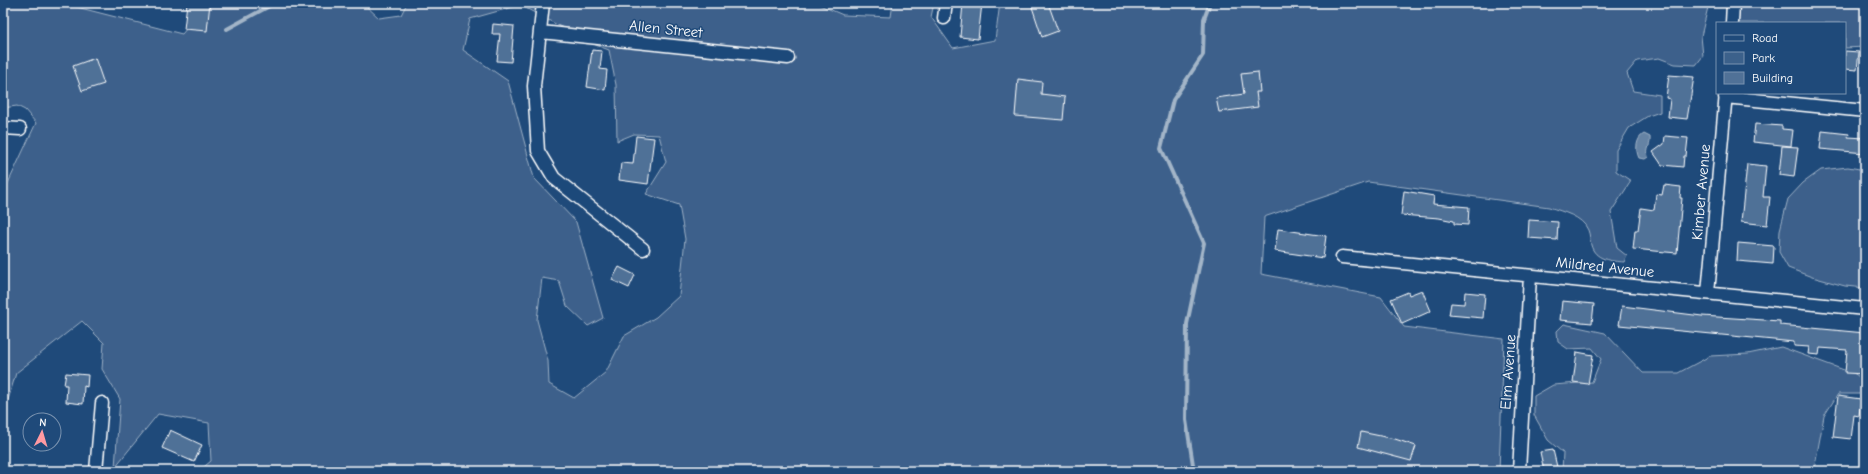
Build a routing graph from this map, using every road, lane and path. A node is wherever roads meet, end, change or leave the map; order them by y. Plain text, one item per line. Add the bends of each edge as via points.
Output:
1 (543, 3) edge
2 (946, 3) edge
3 (1733, 3) edge
4 (944, 18) dead end
5 (1732, 22) edge
6 (541, 32) junction
7 (788, 58) dead end
8 (1726, 95) edge
9 (1865, 111) edge
10 (3, 128) edge
11 (20, 129) dead end
12 (643, 249) dead end
13 (1342, 257) dead end
14 (1530, 276) junction
15 (1708, 293) junction
16 (1865, 309) edge
17 (102, 403) dead end
18 (96, 471) edge
19 (1519, 471) edge

1 - 6 street
2 - 4 street
3 - 5 street
6 - 7 street, Allen Street
6 - 12 street via 534,86 538,150 554,178
8 - 9 street
8 - 15 street, Kimber Avenue
10 - 11 street
13 - 14 street, Mildred Avenue
14 - 15 street, Mildred Avenue
14 - 19 street, Elm Avenue
15 - 16 street, Mildred Avenue
17 - 18 street

